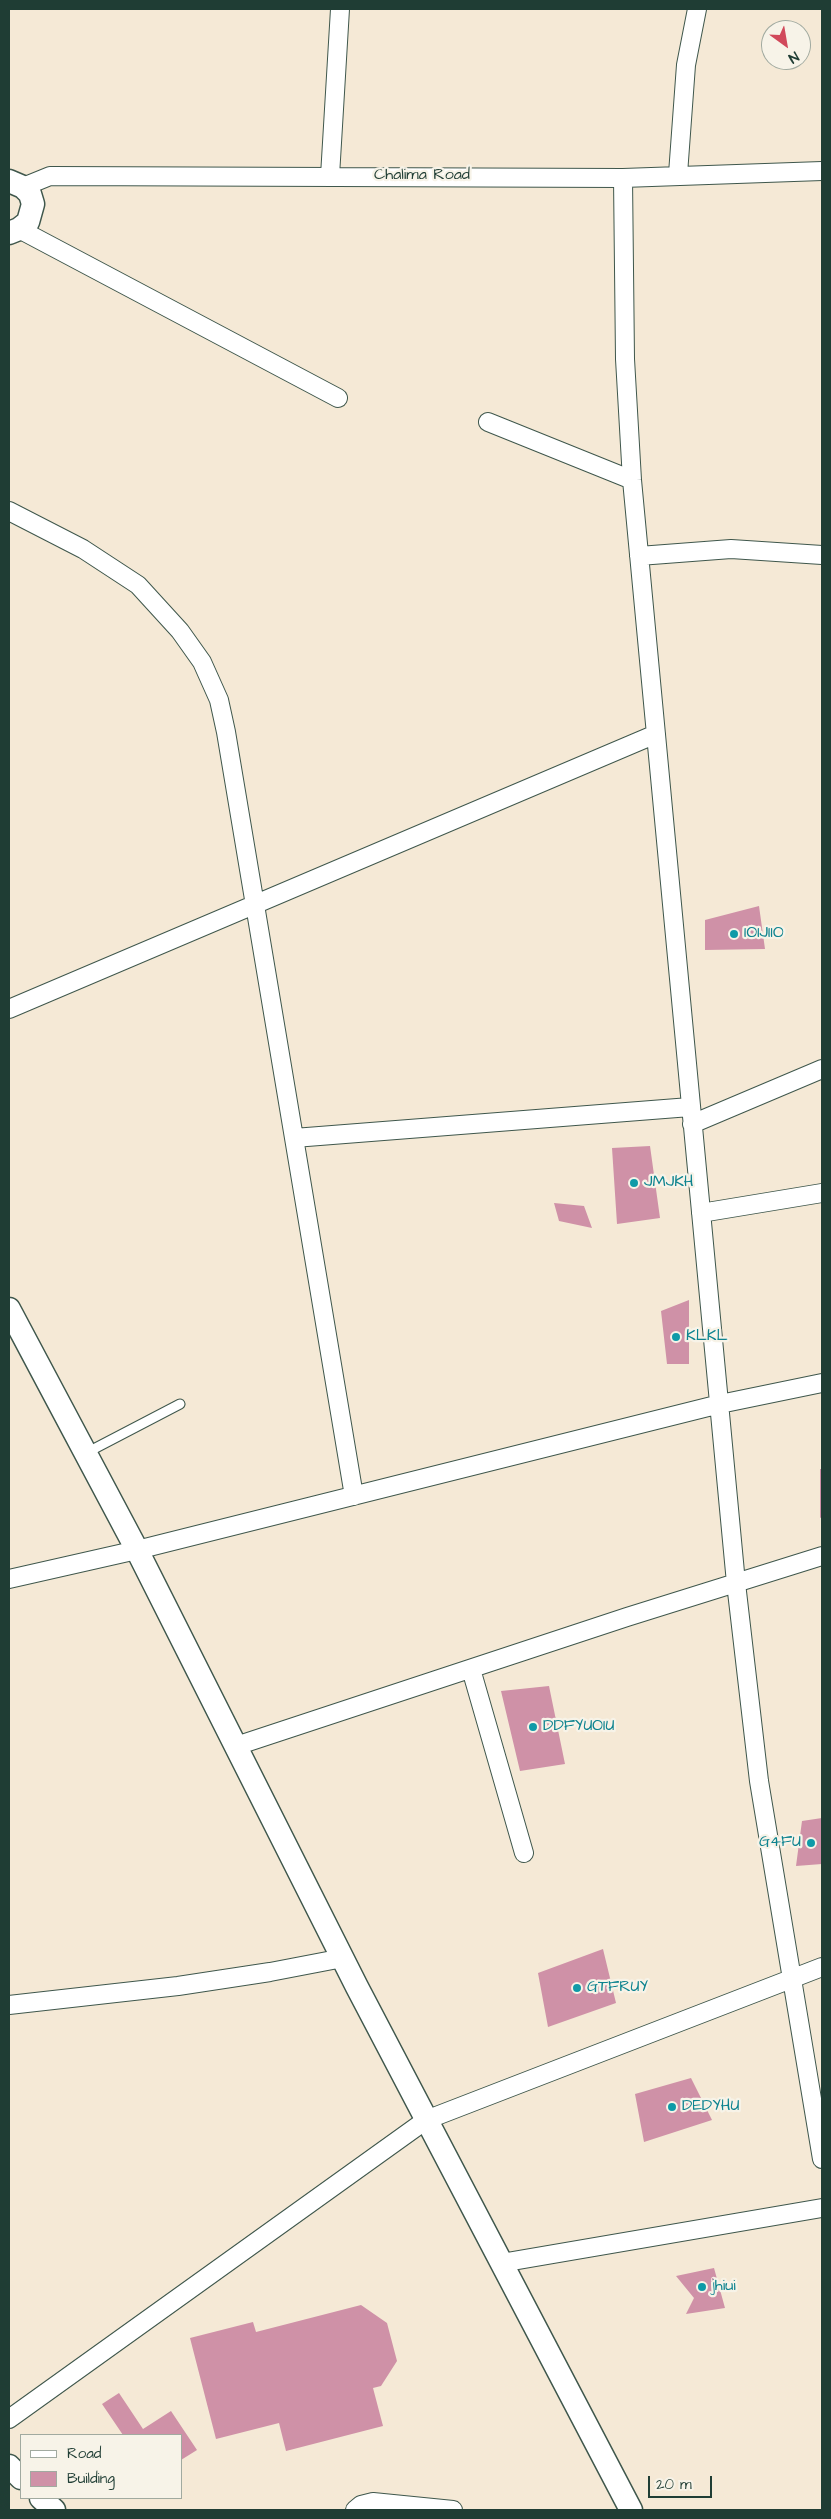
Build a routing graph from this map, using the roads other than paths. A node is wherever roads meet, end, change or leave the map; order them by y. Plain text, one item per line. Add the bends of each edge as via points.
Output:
1 (340, 9) edge
2 (697, 9) edge
3 (822, 171) edge
4 (678, 174) junction
5 (330, 176) junction
6 (623, 178) junction
7 (16, 184) edge
8 (12, 233) edge
9 (338, 398) dead end
10 (488, 422) dead end
11 (632, 480) junction
12 (9, 511) edge
13 (822, 555) edge
14 (639, 556) junction
15 (656, 734) junction
16 (254, 904) junction
17 (9, 1009) edge
18 (822, 1069) edge
19 (691, 1115) junction
20 (294, 1138) junction
21 (822, 1193) edge
22 (701, 1213) junction
23 (9, 1308) edge
24 (14, 1333) edge
25 (822, 1383) edge
26 (180, 1404) dead end
27 (720, 1404) junction
28 (86, 1453) junction
29 (354, 1496) junction
30 (138, 1550) junction
31 (822, 1556) edge
32 (9, 1579) edge
33 (736, 1583) junction
34 (471, 1669) junction
35 (236, 1746) junction
36 (524, 1854) dead end
37 (343, 1958) junction
38 (822, 1968) edge
39 (791, 1978) junction
40 (9, 2005) edge
41 (426, 2120) junction
42 (822, 2159) edge
43 (822, 2208) edge
44 (501, 2263) junction
45 (9, 2419) edge
46 (9, 2466) edge
47 (20, 2477) edge
48 (42, 2499) edge
49 (54, 2510) edge
50 (355, 2510) edge
51 (453, 2510) edge
52 (631, 2510) edge

1 - 5 street
2 - 4 street via 686,65
3 - 4 street, Chalima Road
4 - 6 street, Chalima Road
5 - 6 street, Chalima Road
5 - 7 street, Chalima Road via 50,176
6 - 11 street via 625,359
7 - 8 street via 30,194 33,204 28,222
8 - 9 street
10 - 11 street
11 - 14 street
12 - 16 street via 83,549 138,585 180,631 202,662 219,700 226,732
13 - 14 street via 731,548
14 - 15 street
15 - 16 street
15 - 19 street
16 - 17 street
16 - 20 street
18 - 19 street
19 - 20 street
19 - 22 street
20 - 29 street
21 - 22 street
22 - 27 street
23 - 24 street
24 - 28 street
25 - 27 street
26 - 28 lane
27 - 29 street
27 - 33 street
28 - 30 street
29 - 30 street
30 - 32 street
30 - 35 street
31 - 33 street
33 - 34 street
33 - 39 street via 759,1781
34 - 35 street
34 - 36 street
35 - 37 street
37 - 40 street via 178,1986
37 - 41 street
38 - 39 street
39 - 41 street
39 - 42 street
41 - 44 street
41 - 45 street
43 - 44 street
44 - 52 street
46 - 47 street
48 - 49 street
50 - 51 street via 374,2502

